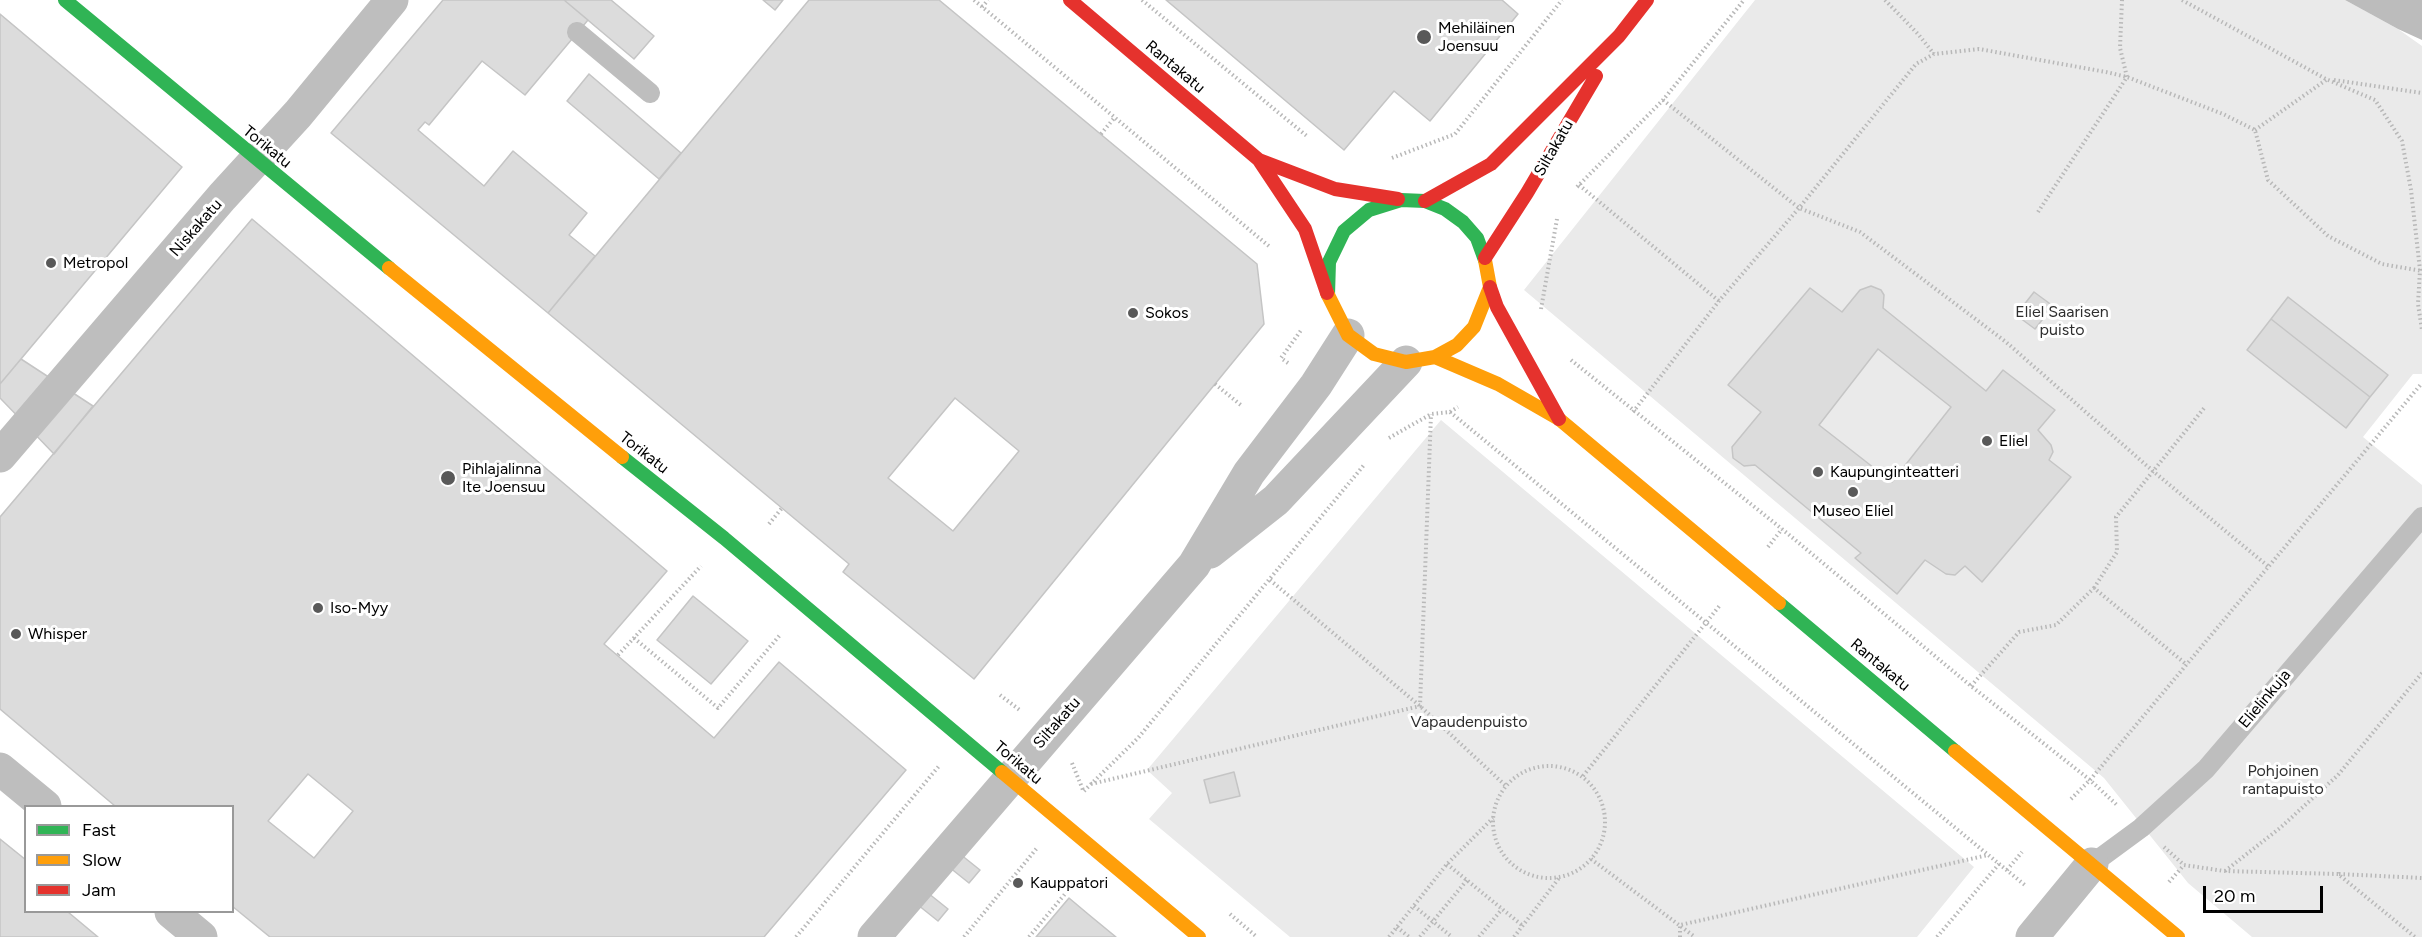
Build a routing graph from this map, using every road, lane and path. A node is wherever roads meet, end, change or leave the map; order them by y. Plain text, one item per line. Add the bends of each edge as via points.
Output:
1 (65, 0) edge
2 (393, 0) edge
3 (974, 0) edge
4 (988, 0) edge
5 (1070, 0) edge
6 (1142, 0) edge
7 (1562, 0) edge
8 (1647, 0) edge
9 (1744, 0) edge
10 (1885, 0) edge
11 (2122, 0) edge
12 (2182, 0) edge
13 (982, 7) junction
14 (577, 32) dead end
15 (1619, 36) junction
16 (1935, 54) junction
17 (2127, 77) junction
18 (2326, 79) junction
19 (650, 93) dead end
20 (2422, 93) edge
21 (1664, 100) junction
22 (1115, 117) junction
23 (2254, 130) junction
24 (1101, 134) dead end
25 (1317, 144) dead end
26 (256, 159) junction
27 (1259, 160) junction
28 (1386, 161) dead end
29 (1578, 184) junction
30 (1573, 193) dead end
31 (1401, 200) junction
32 (1425, 201) junction
33 (1799, 208) junction
34 (1563, 210) dead end
35 (2038, 212) dead end
36 (1273, 249) dead end
37 (1485, 258) junction
38 (2421, 270) edge
39 (1490, 287) junction
40 (1329, 295) junction
41 (1719, 301) junction
42 (1300, 318) dead end
43 (2422, 330) edge
44 (1348, 335) junction
45 (1568, 357) dead end
46 (1281, 358) dead end
47 (1420, 359) junction
48 (1526, 360) junction
49 (1215, 384) dead end
50 (1498, 384) junction
51 (2422, 384) edge
52 (1242, 406) dead end
53 (2205, 407) dead end
54 (1450, 412) junction
55 (1634, 412) junction
56 (1431, 414) junction
57 (1560, 420) junction
58 (1384, 440) dead end
59 (0, 456) edge
60 (1370, 458) dead end
61 (2154, 472) junction
62 (782, 508) dead end
63 (2422, 517) edge
64 (769, 524) dead end
65 (704, 563) dead end
66 (1194, 565) junction
67 (2269, 567) junction
68 (1270, 580) junction
69 (2094, 588) junction
70 (1706, 623) junction
71 (780, 635) dead end
72 (634, 638) junction
73 (618, 655) dead end
74 (2187, 665) junction
75 (2422, 673) edge
76 (1971, 686) junction
77 (1420, 706) junction
78 (943, 761) dead end
79 (0, 769) edge
80 (1582, 776) junction
81 (1010, 777) junction
82 (1090, 784) junction
83 (1506, 786) junction
84 (43, 805) edge
85 (1493, 817) junction
86 (1060, 819) junction
87 (1042, 842) dead end
88 (1989, 855) junction
89 (1591, 859) junction
90 (1447, 864) junction
91 (1999, 864) junction
92 (2092, 864) junction
93 (2184, 865) dead end
94 (2007, 870) dead end
95 (2224, 871) junction
96 (1081, 874) dead end
97 (2338, 874) junction
98 (1560, 877) junction
99 (2422, 878) edge
100 (1467, 880) junction
101 (1414, 906) junction
102 (1502, 909) junction
103 (172, 913) edge
104 (1433, 922) junction
105 (1680, 925) junction
106 (1523, 926) junction
107 (1397, 927) junction
108 (201, 937) edge
109 (796, 937) edge
110 (873, 937) edge
111 (964, 937) edge
112 (1029, 937) edge
113 (1198, 937) edge
114 (1389, 937) edge
115 (1408, 937) edge
116 (1420, 937) edge
117 (1452, 937) edge
118 (1479, 937) edge
119 (1514, 937) edge
120 (1680, 937) edge
121 (1695, 937) edge
122 (1936, 937) edge
123 (2032, 937) edge
124 (2178, 937) edge
125 (2415, 937) edge

1 - 26 main road, Torikatu
2 - 26 street, Niskakatu
3 - 13 path
4 - 13 path
5 - 27 main road, Rantakatu
6 - 25 path
7 - 28 path via 1455,135
8 - 15 main road, Siltakatu
9 - 21 path
10 - 16 path
11 - 17 path via 2120,48
12 - 18 path
13 - 22 path
14 - 19 lane
15 - 32 main road, Siltakatu via 1491,164
15 - 37 main road, Siltakatu
16 - 17 path via 1979,49
16 - 33 path via 1916,64
17 - 23 path
17 - 35 path
18 - 20 path
18 - 23 path
18 - 38 path via 2375,100 2402,141
21 - 29 path
21 - 33 path
22 - 24 path
22 - 36 path
23 - 38 path via 2268,180 2328,236 2382,264
26 - 59 street, Niskakatu
26 - 81 main road, Torikatu via 724,538
27 - 31 main road, Rantakatu via 1335,189
27 - 40 main road, Rantakatu via 1305,229
29 - 30 path
29 - 41 path
31 - 32 main road
31 - 40 main road via 1369,210 1344,231 1329,262
32 - 37 main road via 1463,222 1477,238
33 - 41 path
33 - 61 path via 1860,232 2006,342
34 - 48 path via 1557,218 1538,326
37 - 39 main road
38 - 43 path via 2418,304
39 - 47 main road via 1474,327 1457,345
39 - 48 main road, Rantakatu
40 - 44 main road
41 - 55 path
42 - 46 path via 1303,328
44 - 47 main road via 1374,354
44 - 66 street, Siltakatu via 1316,385 1249,473
45 - 55 path
47 - 50 main road, Rantakatu
47 - 66 street, Siltakatu via 1276,500
48 - 57 main road, Rantakatu
49 - 52 path
50 - 54 path
50 - 57 main road, Rantakatu
51 - 67 path
53 - 61 path
54 - 56 path
54 - 70 path
55 - 76 path
56 - 58 path
56 - 77 path
57 - 92 main road, Rantakatu
60 - 68 path
61 - 67 path
61 - 69 path via 2116,517 2117,552
62 - 64 path
63 - 92 lane, Elielinkuja via 2206,769 2141,828
65 - 72 path
66 - 81 street, Siltakatu
67 - 74 path
68 - 77 path
68 - 82 path via 1138,738
69 - 74 path
69 - 76 path via 2056,625 2019,632
70 - 80 path
70 - 88 path
71 - 72 path via 718,708
72 - 73 path
74 - 76 path via 2090,780
75 - 95 path via 2337,775 2280,828
77 - 82 path
77 - 83 path
78 - 109 path
79 - 84 street
80 - 83 path via 1563,767 1542,765 1522,772
80 - 89 path via 1598,794 1605,816 1603,839
81 - 86 main road, Torikatu
81 - 110 street, Siltakatu
82 - 86 path
83 - 85 path
85 - 90 path
85 - 98 path via 1495,838 1504,856 1520,870 1540,878
86 - 113 main road, Torikatu
87 - 111 path
88 - 91 path
88 - 105 path
89 - 98 path via 1572,874
89 - 105 path
90 - 100 path
90 - 101 path
91 - 94 path
91 - 122 path
92 - 123 street
92 - 124 main road, Rantakatu
93 - 95 path
95 - 97 path
96 - 112 path
97 - 99 path
97 - 125 path
98 - 106 path
100 - 102 path
100 - 104 path
101 - 104 path
101 - 107 path
102 - 106 path
102 - 118 path
103 - 108 street
104 - 116 path
104 - 117 path
105 - 120 path
105 - 121 path
106 - 119 path
107 - 114 path
107 - 115 path

